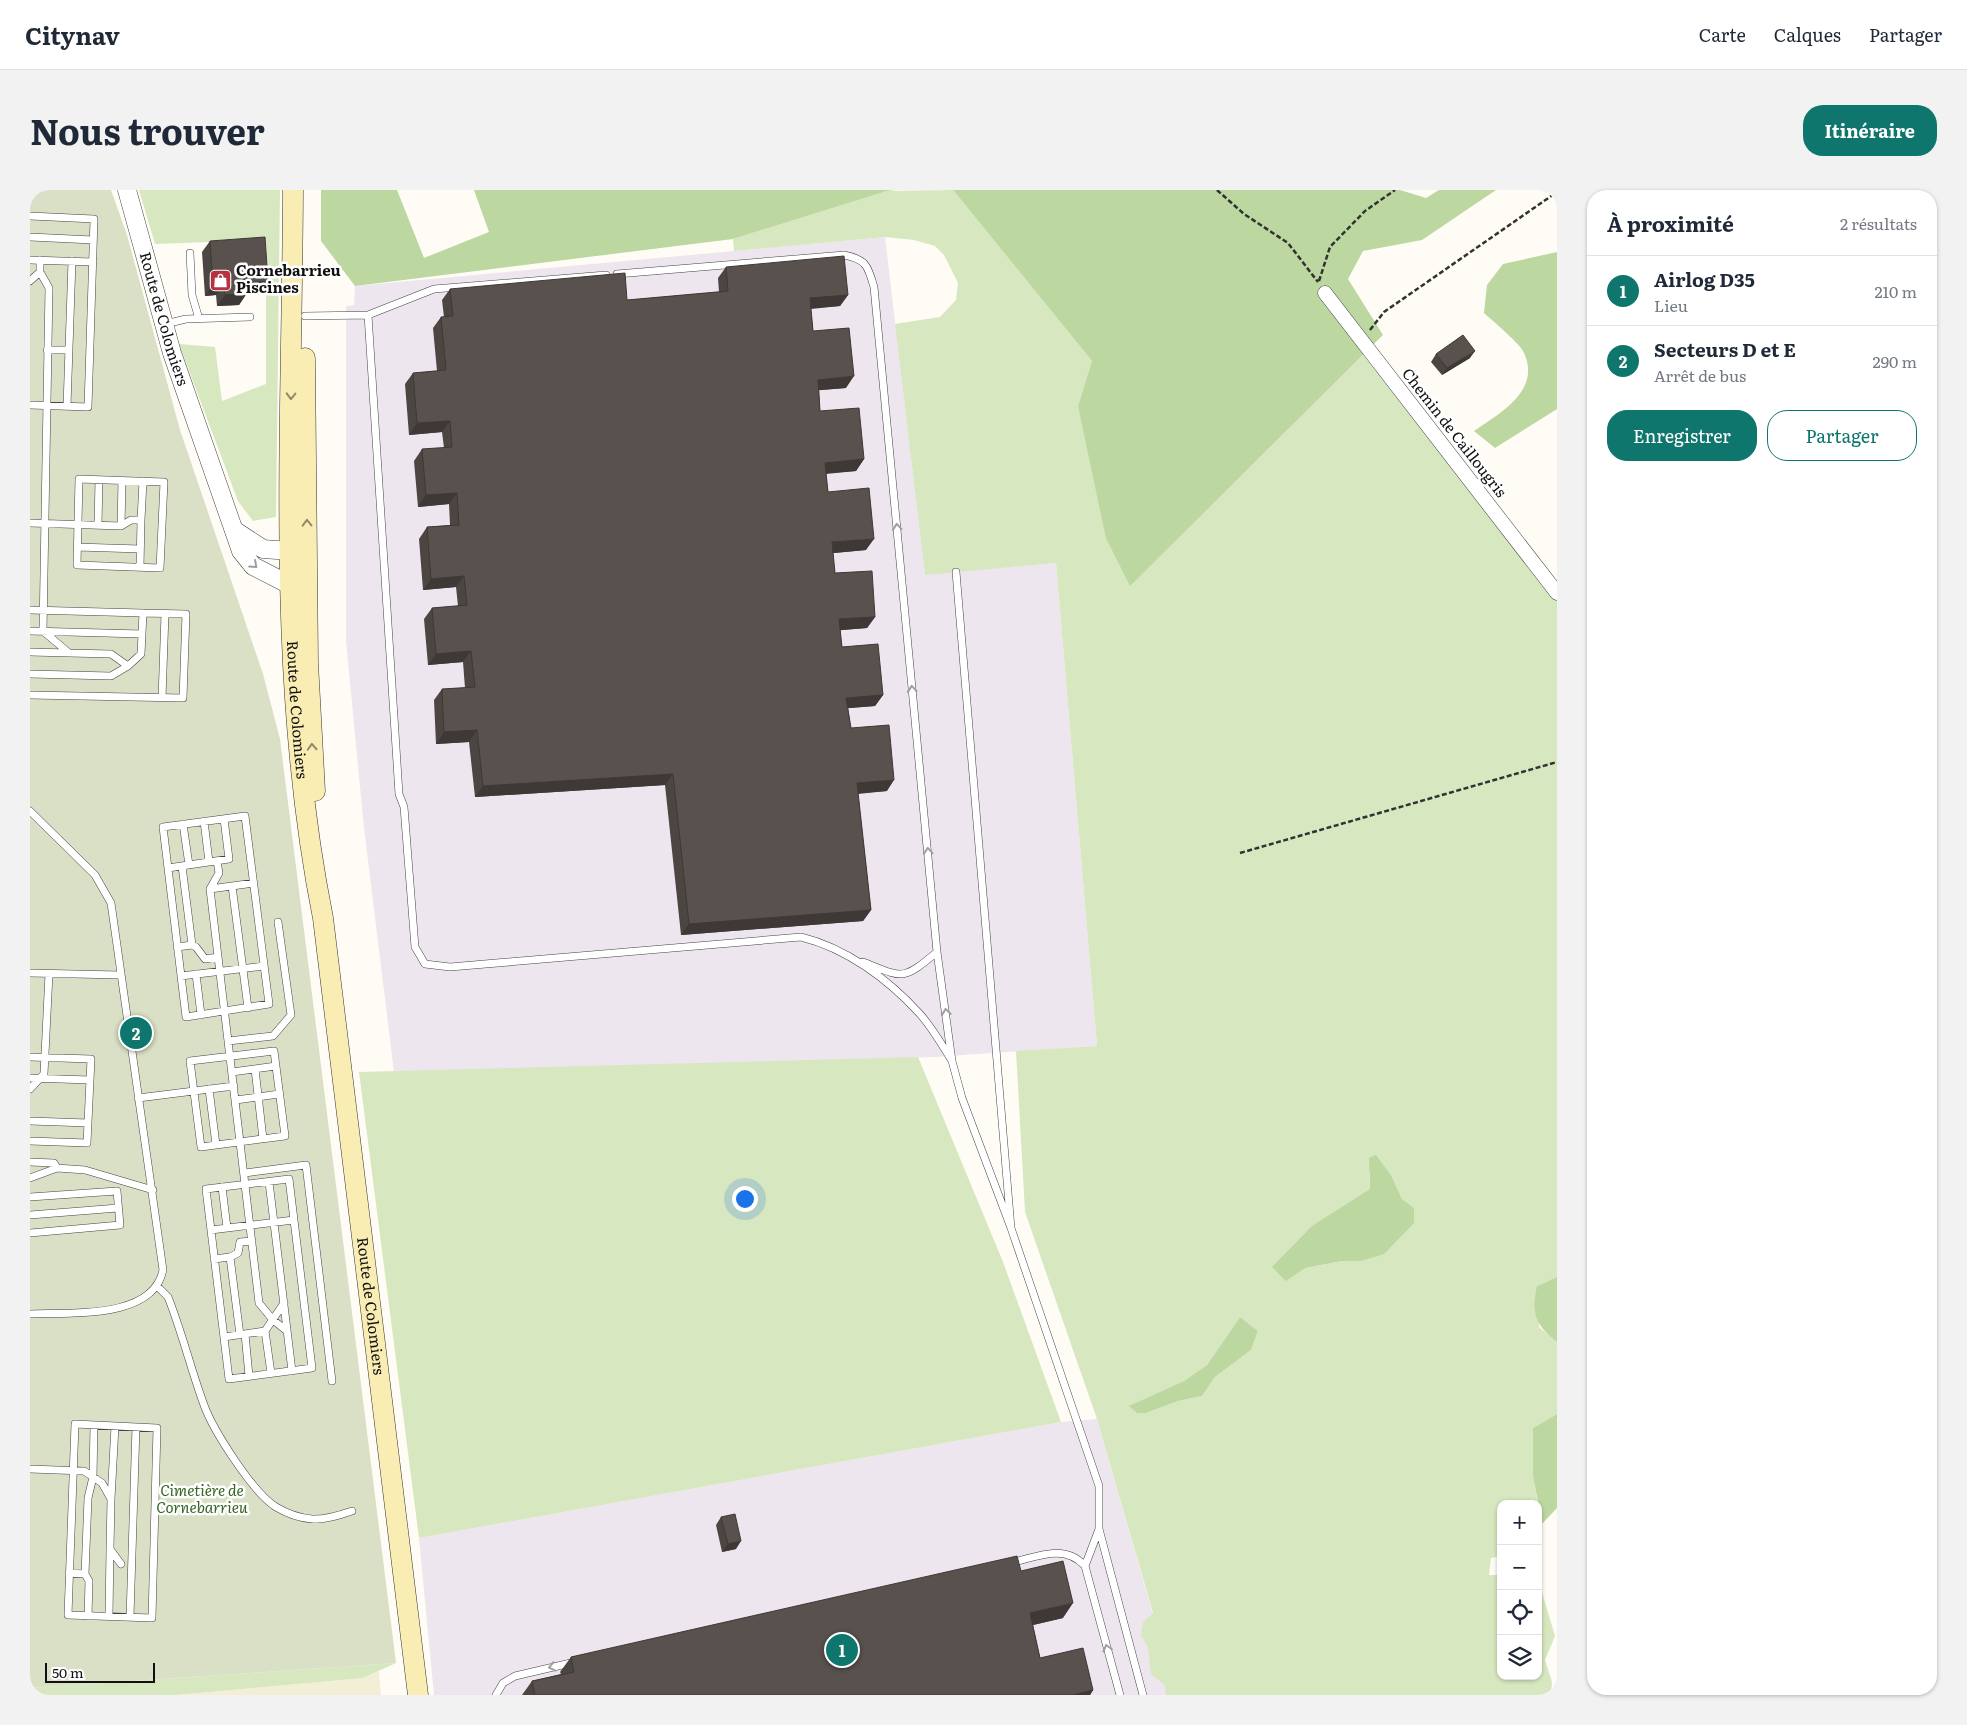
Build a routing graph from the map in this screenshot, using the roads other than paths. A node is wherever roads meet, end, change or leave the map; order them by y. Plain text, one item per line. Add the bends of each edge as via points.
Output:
1 (127, 190) edge
2 (294, 190) edge
3 (304, 190) edge
4 (30, 216) edge
5 (30, 237) edge
6 (94, 240) junction
7 (190, 253) dead end
8 (30, 260) edge
9 (40, 260) junction
10 (72, 261) junction
11 (93, 262) junction
12 (40, 272) junction
13 (30, 280) edge
14 (1322, 288) road end
15 (368, 315) junction
16 (305, 316) junction
17 (250, 318) dead end
18 (199, 319) junction
19 (164, 324) junction
20 (47, 350) junction
21 (68, 350) junction
22 (30, 405) edge
23 (46, 406) junction
24 (67, 406) junction
25 (99, 480) junction
26 (122, 481) junction
27 (143, 482) junction
28 (141, 520) junction
29 (30, 523) edge
30 (43, 524) junction
31 (78, 525) junction
32 (98, 526) junction
33 (121, 526) junction
34 (234, 530) junction
35 (77, 547) junction
36 (140, 549) junction
37 (290, 551) junction
38 (140, 567) junction
39 (956, 572) dead end
40 (296, 576) junction
41 (1557, 593) edge
42 (30, 610) edge
43 (43, 610) junction
44 (143, 613) junction
45 (165, 614) junction
46 (30, 631) edge
47 (43, 631) junction
48 (142, 634) junction
49 (30, 652) edge
50 (69, 653) junction
51 (128, 666) junction
52 (30, 674) edge
53 (30, 695) edge
54 (162, 698) junction
55 (30, 811) edge
56 (224, 819) junction
57 (204, 822) junction
58 (183, 824) junction
59 (213, 861) junction
60 (185, 866) junction
61 (168, 868) junction
62 (254, 883) junction
63 (232, 886) junction
64 (210, 889) junction
65 (278, 922) dead end
66 (192, 945) junction
67 (177, 947) junction
68 (937, 952) junction
69 (218, 957) junction
70 (855, 959) junction
71 (264, 966) junction
72 (243, 968) junction
73 (220, 971) junction
74 (30, 973) edge
75 (49, 974) junction
76 (196, 974) junction
77 (120, 975) junction
78 (181, 976) junction
79 (248, 1008) junction
80 (225, 1012) junction
81 (201, 1015) junction
82 (228, 1041) junction
83 (230, 1056) junction
84 (30, 1057) edge
85 (45, 1058) junction
86 (952, 1061) junction
87 (276, 1066) junction
88 (255, 1069) junction
89 (232, 1072) junction
90 (30, 1078) edge
91 (40, 1078) junction
92 (90, 1080) junction
93 (234, 1086) junction
94 (30, 1089) edge
95 (209, 1089) junction
96 (194, 1091) junction
97 (279, 1094) junction
98 (258, 1097) junction
99 (138, 1098) junction
100 (236, 1100) junction
101 (30, 1120) edge
102 (88, 1122) junction
103 (263, 1138) junction
104 (30, 1141) edge
105 (241, 1142) junction
106 (216, 1145) junction
107 (30, 1162) edge
108 (57, 1168) junction
109 (245, 1173) junction
110 (30, 1178) edge
111 (269, 1182) junction
112 (246, 1184) junction
113 (222, 1187) junction
114 (153, 1190) junction
115 (30, 1197) edge
116 (118, 1208) junction
117 (30, 1215) edge
118 (294, 1220) junction
119 (274, 1223) junction
120 (250, 1226) junction
121 (227, 1228) junction
122 (1011, 1228) junction
123 (211, 1230) junction
124 (30, 1233) edge
125 (252, 1241) junction
126 (230, 1257) junction
127 (214, 1259) junction
128 (157, 1286) junction
129 (284, 1303) junction
130 (30, 1314) edge
131 (273, 1320) junction
132 (287, 1330) junction
133 (266, 1331) junction
134 (242, 1334) junction
135 (224, 1337) junction
136 (292, 1371) junction
137 (271, 1373) junction
138 (249, 1376) junction
139 (332, 1381) dead end
140 (94, 1425) junction
141 (115, 1426) junction
142 (136, 1427) junction
143 (30, 1469) edge
144 (72, 1471) junction
145 (93, 1477) junction
146 (111, 1499) junction
147 (352, 1511) dead end
148 (1099, 1529) junction
149 (110, 1549) junction
150 (121, 1564) dead end
151 (1002, 1565) edge
152 (1085, 1566) junction
153 (69, 1573) junction
154 (85, 1574) junction
155 (88, 1616) junction
156 (109, 1616) junction
157 (130, 1617) junction
158 (584, 1660) edge
159 (418, 1695) edge
160 (496, 1695) edge
161 (1120, 1695) edge
162 (1143, 1695) edge

1 - 19 street, Route de Colomiers
2 -> 37 main road
3 - 16 main road
4 - 6 lane via 94,218
5 - 6 lane
6 - 11 lane
7 - 18 lane via 192,295
8 - 9 lane
9 - 10 lane
9 - 12 lane
10 - 11 lane
10 - 21 lane
11 - 24 lane via 88,407
12 - 13 lane
12 - 20 lane via 49,288
14 - 41 street, Chemin de Caillougris
15 - 16 lane
68 -> 15 lane via 875,297 869,267 858,257 844,255 434,289
15 - 70 lane via 399,794 404,807 415,947 425,964 450,967 801,937 822,942
40 -> 16 main road
17 - 18 lane
18 - 19 lane
19 - 34 street, Route de Colomiers
20 - 21 lane
20 - 23 lane
21 - 24 lane
22 - 23 lane
23 - 24 lane
23 - 30 lane
25 - 26 lane
25 - 31 lane via 78,479
25 - 32 lane
26 - 27 lane
26 - 33 lane
27 - 28 lane
27 - 38 lane via 164,482 160,568
28 - 33 lane via 131,520
28 - 36 lane
29 - 30 lane
30 - 31 lane
30 - 43 lane
31 - 32 lane
31 - 35 lane
32 - 33 lane
34 - 37 street via 263,549
34 -> 40 street, Route de Colomiers via 241,551 253,566 272,578
35 - 36 lane
35 - 38 lane via 77,565
36 - 38 lane
37 - 40 main road
39 - 122 lane
40 - 159 main road, Route de Colomiers via 291,660 299,764 323,918
42 - 43 lane
43 - 44 lane
43 - 47 lane
44 - 45 lane
44 - 48 lane
45 - 54 lane
45 - 54 lane via 186,614 184,689 183,698
46 - 47 lane
47 - 48 lane
47 - 50 lane
48 - 51 lane via 142,654
49 - 50 lane
50 - 51 lane via 111,654
51 - 52 lane via 111,676
53 - 54 lane
55 - 77 lane via 95,875 111,903
56 - 57 lane
56 - 59 lane via 229,859
56 - 62 lane via 245,816
57 - 58 lane
57 - 59 lane
58 - 60 lane
58 - 61 lane via 163,827
59 - 60 lane
59 - 64 lane via 219,873
60 - 61 lane
60 - 66 lane
61 - 67 lane
62 - 63 lane
62 - 71 lane
63 - 64 lane
63 - 72 lane
64 - 69 lane
65 - 82 lane via 291,1015 273,1036
66 - 67 lane
66 - 69 lane via 205,959
67 - 78 lane
68 - 70 lane via 913,972 897,976
86 -> 68 lane
69 - 73 lane
70 - 86 lane via 920,1014
71 - 72 lane
71 - 79 lane via 269,1004
72 - 73 lane
72 - 79 lane
73 - 76 lane
73 - 80 lane
74 - 75 lane
75 - 77 lane
75 - 85 lane
76 - 78 lane
76 - 81 lane
77 - 99 lane
78 - 81 lane via 186,1017
79 - 80 lane
80 - 81 lane
80 - 82 lane
82 - 83 lane
83 - 87 lane via 274,1050
83 - 89 lane
83 - 96 lane via 190,1061
84 - 85 lane
85 - 91 lane via 44,1074
85 - 92 lane via 91,1059
86 - 122 lane via 962,1098
87 - 88 lane
87 - 97 lane
88 - 89 lane
88 - 98 lane
89 - 93 lane
90 - 91 lane
91 - 92 lane
91 - 94 lane
92 - 102 lane
93 - 95 lane
93 - 100 lane
95 - 96 lane
95 - 106 lane
96 - 99 lane
96 - 106 lane via 201,1147
97 - 98 lane
97 - 103 lane via 285,1136
98 - 100 lane
98 - 103 lane
99 - 114 lane
100 - 105 lane
101 - 102 lane
102 - 104 lane via 87,1143
103 - 105 lane
105 - 106 lane
105 - 109 lane
107 - 108 lane via 54,1163
108 - 110 lane
108 - 114 lane via 85,1170
109 - 112 lane
109 - 139 lane via 306,1165
111 - 112 lane
111 - 118 lane via 289,1179
111 - 119 lane
112 - 113 lane
112 - 120 lane
113 - 121 lane
113 - 123 lane via 206,1189
114 - 128 lane via 163,1270
115 - 116 lane via 117,1191
116 - 117 lane
116 - 124 lane via 120,1225
118 - 119 lane
118 - 136 lane via 312,1368
119 - 120 lane
119 - 129 lane
120 - 121 lane
120 - 125 lane
121 - 123 lane
122 - 148 lane via 1098,1486
123 - 127 lane
125 - 126 lane via 240,1242 238,1253
125 - 131 lane via 259,1303
126 - 127 lane
126 - 134 lane
127 - 135 lane
128 - 130 lane via 144,1298 116,1309
128 - 147 lane via 168,1297 204,1407 223,1441 258,1490 275,1506 292,1515 312,1519
129 - 131 lane
129 - 132 lane
131 - 132 lane
131 - 133 lane
132 - 136 lane
133 - 134 lane
133 - 137 lane
134 - 135 lane
134 - 138 lane
135 - 138 lane via 229,1379
136 - 137 lane
137 - 138 lane
140 - 141 lane
140 - 144 lane via 74,1424
140 - 145 lane
141 - 142 lane
141 - 146 lane
142 - 157 lane
142 - 157 lane via 157,1428 152,1618
143 - 144 lane
144 - 145 lane via 84,1471
144 - 153 lane
145 - 146 lane via 102,1482
145 - 154 lane via 88,1498
146 - 149 lane
148 - 152 lane
148 - 162 lane
149 - 150 lane
149 - 156 lane
151 - 152 lane via 1065,1553 1076,1557
161 -> 152 lane
153 - 154 lane
153 - 155 lane via 68,1615
154 - 155 lane via 89,1581
155 - 156 lane
156 - 157 lane
158 -> 160 lane via 515,1676 503,1683

